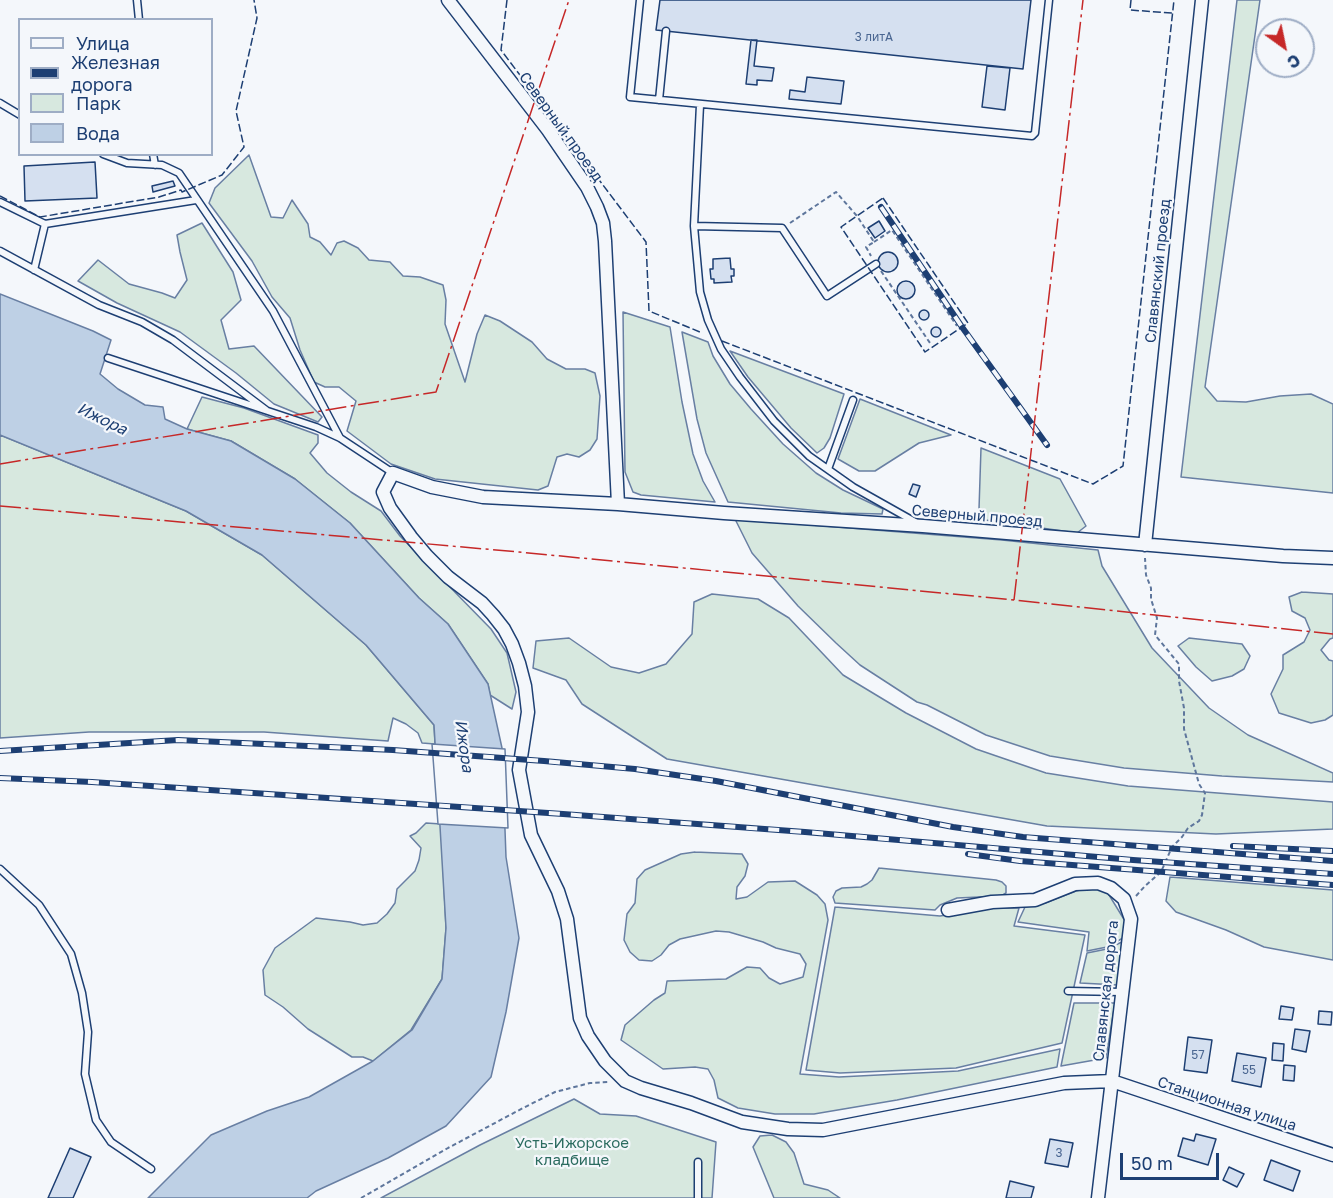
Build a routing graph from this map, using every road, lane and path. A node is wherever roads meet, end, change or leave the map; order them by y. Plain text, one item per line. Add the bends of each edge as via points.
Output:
1 (136, 0) edge
2 (448, 0) edge
3 (640, 0) edge
4 (1049, 0) edge
5 (1202, 0) edge
6 (139, 18) edge
7 (666, 31) dead end
8 (659, 100) junction
9 (0, 103) edge
10 (700, 105) junction
11 (18, 115) edge
12 (108, 156) edge
13 (153, 156) edge
14 (155, 165) junction
15 (836, 192) dead end
16 (196, 200) junction
17 (0, 202) edge
18 (45, 224) junction
19 (693, 226) junction
20 (782, 228) junction
21 (874, 242) dead end
22 (0, 251) edge
23 (876, 264) dead end
24 (34, 270) junction
25 (957, 326) dead end
26 (108, 358) dead end
27 (853, 400) dead end
28 (266, 410) junction
29 (340, 438) junction
30 (828, 470) junction
31 (393, 473) junction
32 (618, 504) junction
33 (923, 526) junction
34 (1145, 544) junction
35 (1333, 558) edge
36 (0, 869) edge
37 (948, 910) dead end
38 (1128, 912) junction
39 (1068, 991) dead end
40 (1122, 992) junction
41 (625, 1081) junction
42 (1112, 1082) junction
43 (1333, 1155) edge
44 (698, 1162) dead end
45 (151, 1169) dead end
46 (361, 1198) edge
47 (698, 1198) edge
48 (1098, 1198) edge

1 - 6 lane
2 - 32 street, Северный проезд via 588,187 603,223
3 - 8 lane via 630,97
4 - 10 lane via 1032,136
5 - 34 street, Славянский проезд
7 - 8 lane
8 - 10 lane
9 - 11 lane
10 - 19 lane
12 - 14 lane via 127,163
13 - 14 lane
14 - 16 lane via 179,173
15 - 20 path
16 - 18 lane
16 - 29 lane via 273,311
17 - 18 lane
18 - 24 lane
19 - 20 lane
19 - 30 lane via 700,292 721,349 774,421
20 - 23 lane via 827,296
21 - 25 path via 892,230
22 - 24 lane
24 - 28 lane via 173,340
26 - 28 lane
27 - 30 lane
28 - 29 lane
29 - 31 lane
30 - 33 lane
31 - 32 street, Северный проезд via 432,487 483,497
31 - 41 street via 383,492 390,508 427,556 494,615 512,644 525,686 528,712 519,770 531,835 567,919 580,1018 605,1061
32 - 33 street, Северный проезд
33 - 34 street, Северный проезд
34 - 35 street, Северный проезд
34 - 38 path via 1146,575 1157,618 1155,635 1179,664 1184,729 1204,801 1198,821 1172,847 1161,872 1134,899
36 - 45 lane via 39,905 71,954 88,1032 85,1074 96,1120 111,1142
37 - 38 street, Славянская дорога via 1035,900 1075,884 1098,883 1124,899
38 - 40 street, Славянская дорога via 1131,919
39 - 40 lane
40 - 42 street, Славянская дорога
41 - 42 street, Станционная улица via 742,1122 823,1130 1064,1083
41 - 46 path via 590,1083 555,1092
42 - 43 street, Станционная улица
42 - 48 street, Славянская дорога
44 - 47 lane

